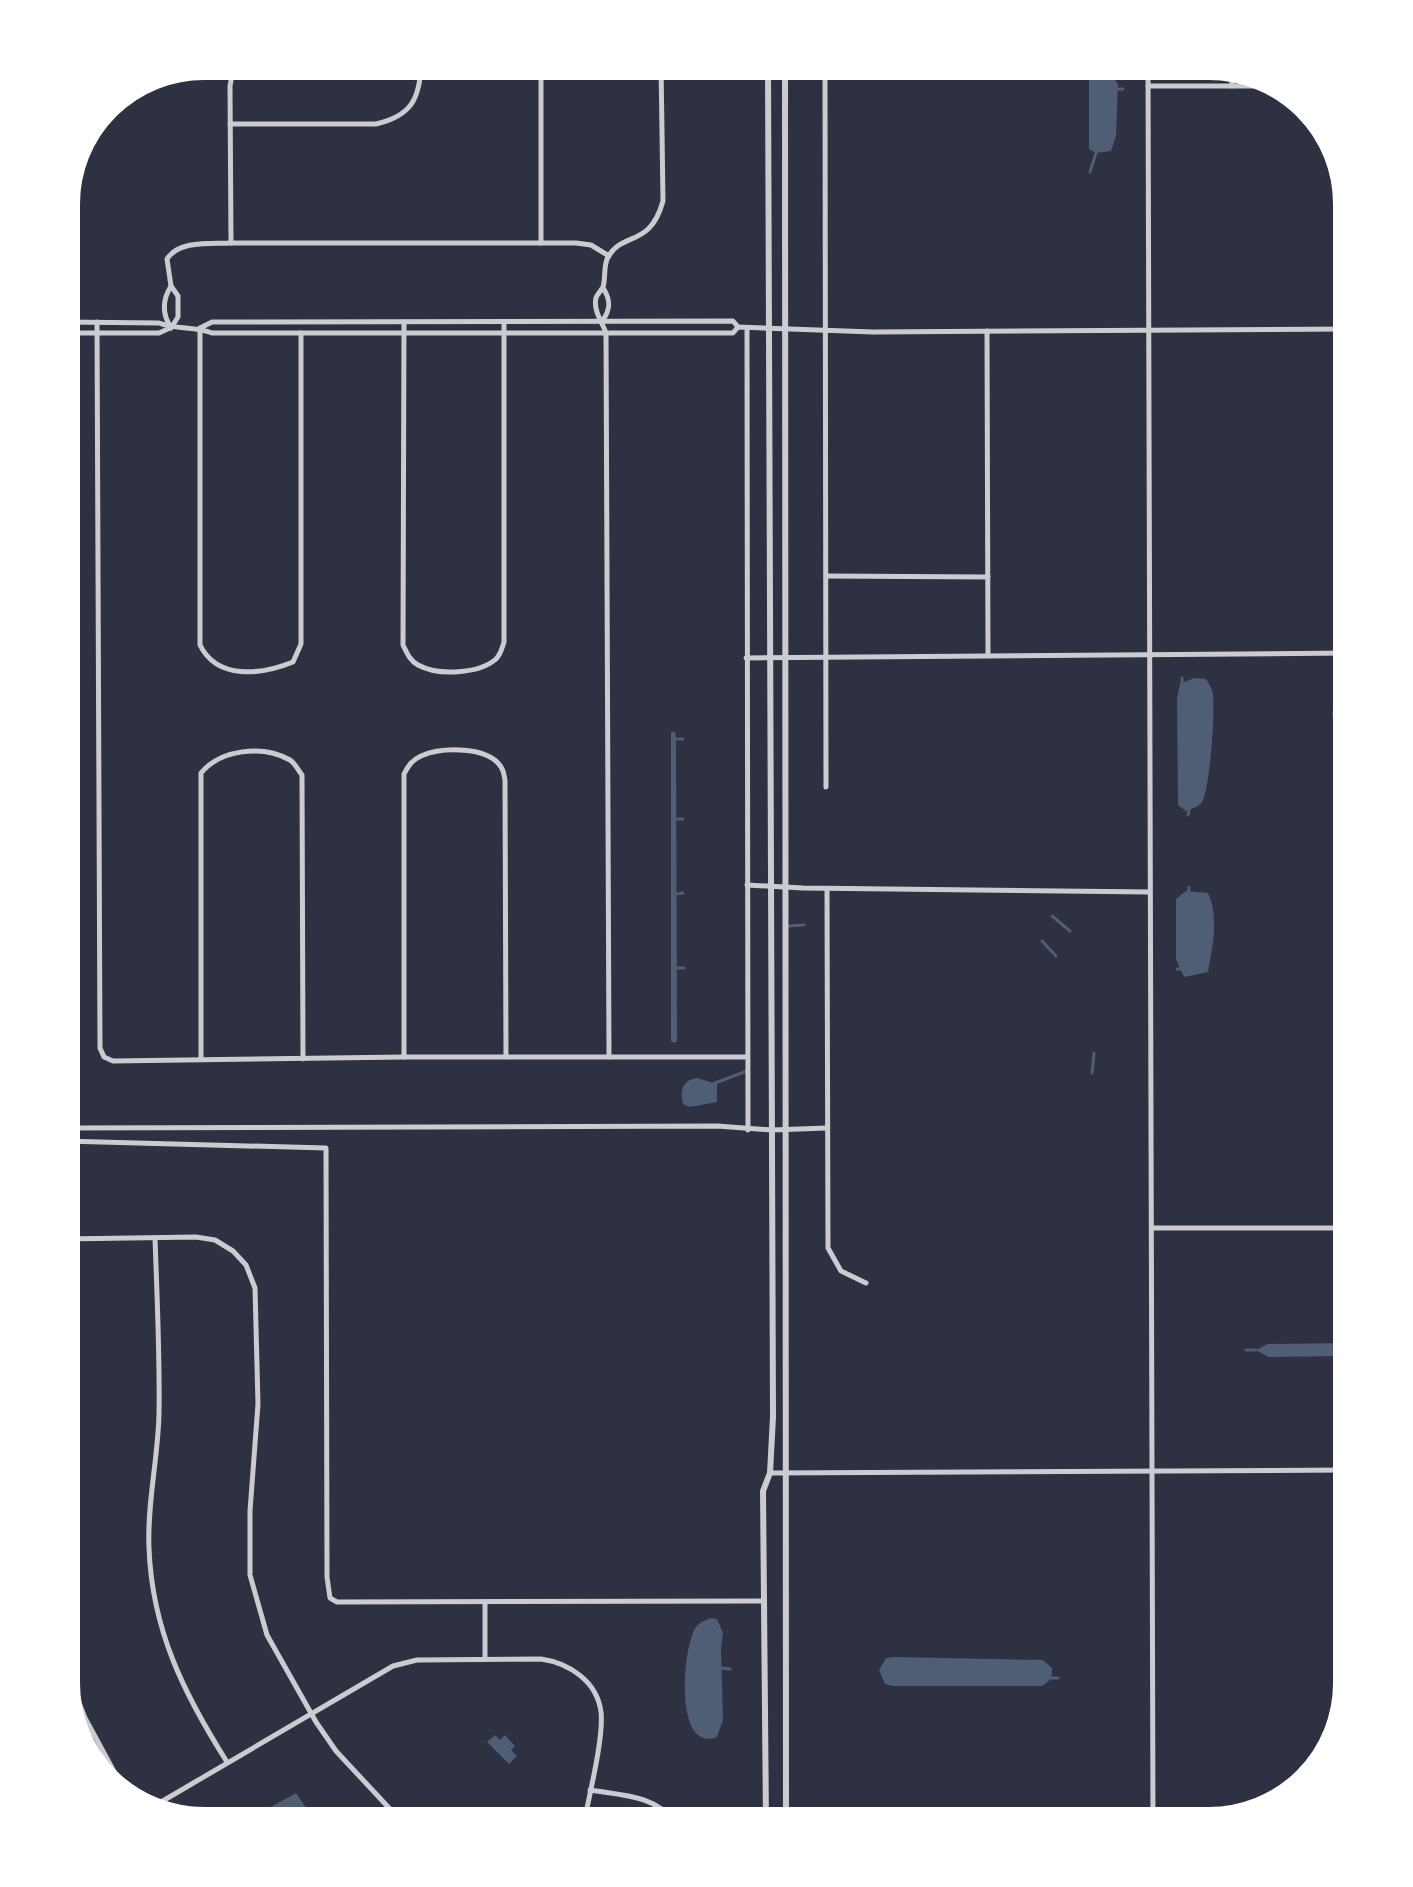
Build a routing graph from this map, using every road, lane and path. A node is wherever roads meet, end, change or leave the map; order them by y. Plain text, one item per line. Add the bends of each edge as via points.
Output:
1 (231, 78) edge
2 (420, 78) edge
3 (541, 78) edge
4 (661, 78) edge
5 (768, 78) edge
6 (785, 78) edge
7 (825, 78) edge
8 (1148, 78) edge
9 (1232, 80) edge
10 (1148, 86) junction
11 (1232, 86) junction
12 (1252, 86) edge
13 (230, 124) junction
14 (231, 243) junction
15 (541, 243) junction
16 (609, 256) junction
17 (171, 286) junction
18 (603, 288) junction
19 (602, 321) junction
20 (78, 322) edge
21 (97, 322) junction
22 (404, 322) junction
23 (504, 322) junction
24 (738, 327) junction
25 (171, 328) junction
26 (200, 328) junction
27 (747, 328) junction
28 (769, 328) junction
29 (1335, 329) edge
30 (785, 330) junction
31 (825, 331) junction
32 (987, 331) junction
33 (1149, 331) junction
34 (78, 333) edge
35 (97, 333) junction
36 (301, 333) junction
37 (404, 333) junction
38 (504, 333) junction
39 (606, 333) junction
40 (826, 576) junction
41 (988, 577) junction
42 (1335, 653) edge
43 (988, 654) junction
44 (1149, 654) junction
45 (746, 658) junction
46 (772, 658) junction
47 (826, 658) junction
48 (786, 659) junction
49 (826, 787) dead end
50 (747, 885) junction
51 (770, 887) junction
52 (784, 887) junction
53 (827, 889) junction
54 (1150, 892) junction
55 (404, 1057) junction
56 (506, 1057) junction
57 (609, 1057) junction
58 (747, 1057) junction
59 (201, 1059) junction
60 (303, 1059) junction
61 (78, 1128) edge
62 (827, 1128) junction
63 (786, 1129) junction
64 (748, 1130) junction
65 (772, 1130) junction
66 (78, 1141) edge
67 (1152, 1228) junction
68 (1335, 1228) edge
69 (155, 1238) junction
70 (78, 1239) edge
71 (866, 1283) dead end
72 (1335, 1470) edge
73 (1152, 1471) junction
74 (770, 1473) junction
75 (787, 1473) junction
76 (764, 1601) junction
77 (485, 1602) junction
78 (485, 1659) junction
79 (81, 1708) edge
80 (311, 1714) junction
81 (227, 1762) junction
82 (113, 1770) edge
83 (590, 1790) junction
84 (162, 1801) edge
85 (390, 1809) edge
86 (587, 1809) edge
87 (662, 1809) edge
88 (766, 1809) edge
89 (786, 1809) edge
90 (1153, 1809) edge

1 - 13 street
2 - 13 street via 415,101 391,121
3 - 15 street
4 - 16 street via 661,209 653,226
5 - 28 street
6 - 30 street
7 - 31 street
8 - 10 street
9 - 11 street
10 - 11 street
10 - 33 street
11 - 12 street
13 - 14 street
14 - 15 street
14 - 17 street via 175,249 167,259
15 - 16 street via 591,245
16 - 18 street
17 - 25 street via 164,317
17 - 25 street via 178,296 178,317
18 - 19 street via 596,297
18 - 19 street via 609,313
19 - 23 street
19 - 24 street via 733,321
19 - 39 street
20 - 21 street
21 - 25 street via 159,323
21 - 35 street
22 - 23 street
22 - 26 street via 212,322
22 - 37 street
23 - 38 street
24 - 27 street
24 - 39 street via 733,333
25 - 26 street
25 - 35 street via 159,333
26 - 36 street via 212,333
26 - 36 street via 200,645 208,660 251,672 293,662 301,644
27 - 28 street
27 - 45 street
28 - 30 street
28 - 46 street
29 - 33 street
30 - 31 street
30 - 48 street
31 - 32 street
31 - 40 street
32 - 33 street
32 - 41 street
33 - 44 street
34 - 35 street
35 - 59 street via 100,1048 113,1061
36 - 37 street
37 - 38 street
37 - 38 street via 403,645 418,666 453,671 487,666 500,656 504,642
38 - 39 street
39 - 57 street
40 - 41 street
40 - 47 street
41 - 43 street
42 - 44 street
43 - 44 street
43 - 47 street
44 - 54 street
45 - 46 street
45 - 50 street
46 - 48 street
46 - 51 street
47 - 48 street
47 - 49 street
48 - 52 street
50 - 51 street
50 - 58 street
51 - 52 street
51 - 65 street
52 - 53 street
52 - 63 street
53 - 54 street
53 - 62 street
54 - 67 street
55 - 56 street
55 - 56 street via 404,774 421,756 454,750 489,756 505,780
55 - 60 street
56 - 57 street
57 - 58 street
58 - 64 street
59 - 60 street
59 - 60 street via 201,773 211,761 251,752 292,761 302,775
61 - 64 street
62 - 63 street
62 - 71 street via 828,1248 841,1271
63 - 65 street
63 - 75 street
64 - 65 street
65 - 74 street
66 - 77 street via 326,1148 328,1594 337,1602
67 - 68 street
67 - 73 street
69 - 70 street
69 - 80 street via 215,1240 246,1265 255,1288 258,1404 250,1575 267,1635
69 - 81 street via 159,1417 149,1546 153,1590 172,1661
72 - 73 street
73 - 75 street
73 - 90 street
74 - 75 street
74 - 76 street via 763,1491
75 - 89 street
76 - 77 street
76 - 88 street
77 - 78 street
78 - 80 street via 417,1660 393,1666
78 - 83 street via 558,1661 585,1680 601,1713
79 - 82 street
80 - 81 street
80 - 85 street via 344,1761
81 - 84 street
83 - 86 street
83 - 87 street via 648,1801

